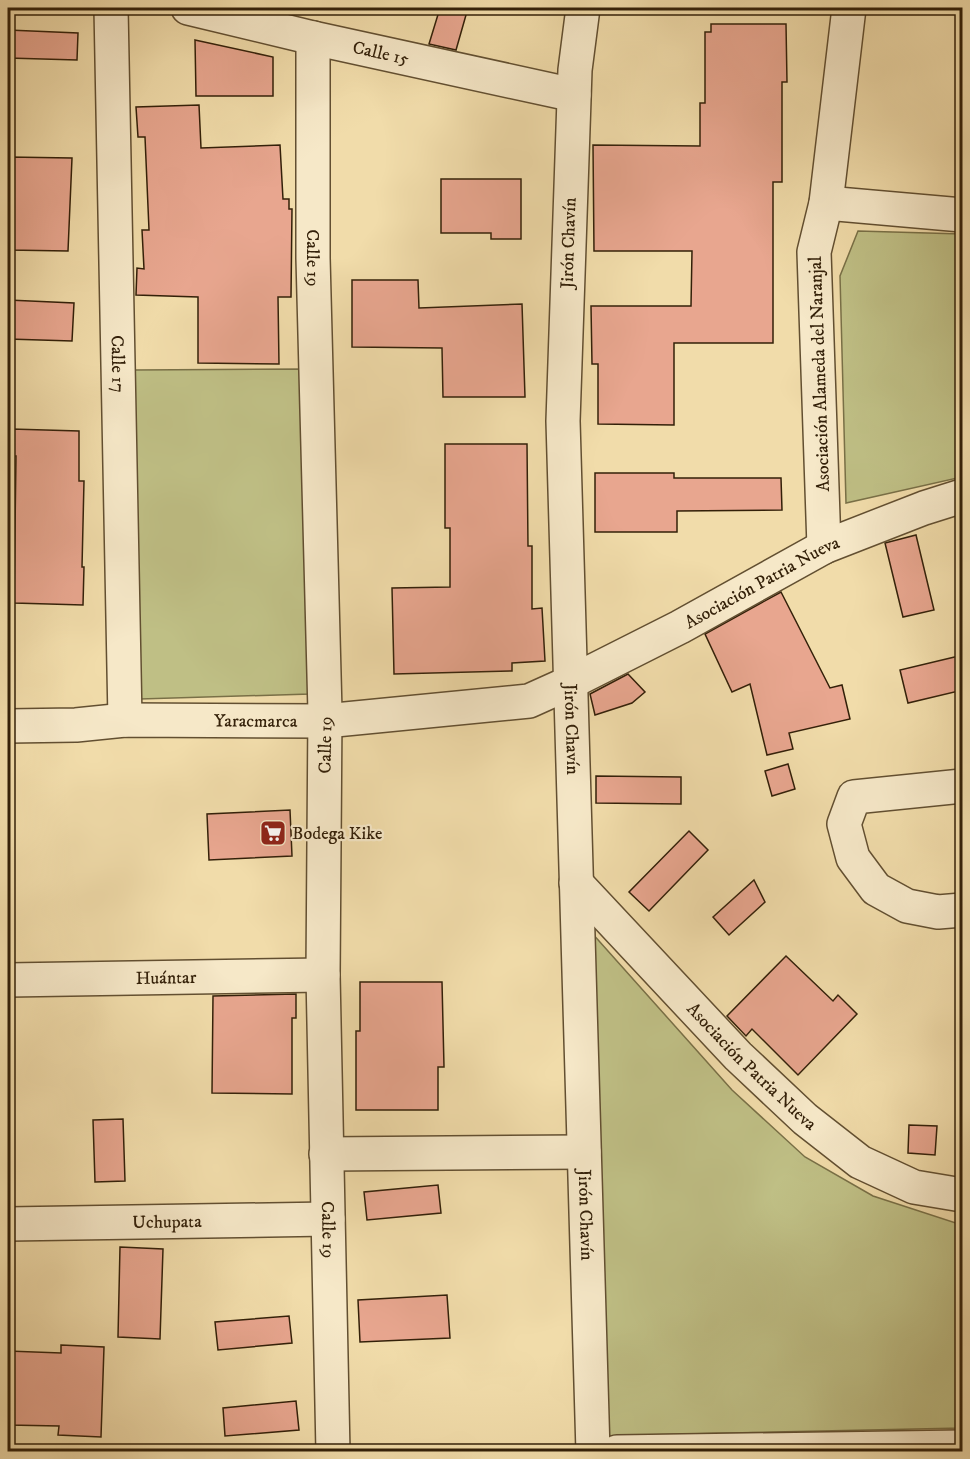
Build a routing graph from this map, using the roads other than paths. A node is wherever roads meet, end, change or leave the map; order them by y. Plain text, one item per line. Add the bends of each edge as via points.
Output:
1 (111, 8) edge
2 (188, 8) edge
3 (583, 8) edge
4 (849, 8) edge
5 (313, 38) junction
6 (574, 95) junction
7 (826, 203) junction
8 (963, 215) edge
9 (963, 496) edge
10 (824, 547) junction
11 (569, 683) junction
12 (125, 720) junction
13 (325, 721) junction
14 (8, 726) edge
15 (963, 786) edge
16 (576, 883) junction
17 (963, 910) edge
18 (323, 975) junction
19 (8, 980) edge
20 (584, 1152) junction
21 (326, 1154) junction
22 (963, 1195) edge
23 (328, 1219) junction
24 (8, 1224) edge
25 (963, 1447) edge
26 (333, 1452) edge
27 (593, 1452) edge
28 (617, 1452) edge

1 - 12 street, Calle 17
2 - 5 street, Calle 15
3 - 6 street, Jirón Chavín
4 - 7 street, Asociación Alameda del Naranjal
5 - 6 street, Calle 15
5 - 13 street, Calle 19 via 313,258
6 - 11 street, Jirón Chavín via 563,421
7 - 8 street
7 - 10 street, Asociación Alameda del Naranjal via 814,252
9 - 10 street, Asociación Patria Nueva
10 - 11 street, Asociación Patria Nueva
11 - 13 street, Yaracmarca via 529,701
11 - 16 street, Jirón Chavín
12 - 13 street, Yaracmarca
12 - 14 street, Yaracmarca
13 - 18 street, Calle 19
15 - 17 street via 854,797 844,824 853,858 876,889 907,906 938,912
16 - 20 street, Jirón Chavín
16 - 22 street, Asociación Patria Nueva via 738,1056 805,1119 860,1162 914,1187
18 - 19 street, Huántar
18 - 21 street, Calle 19
20 - 21 street
20 - 27 street, Jirón Chavín
21 - 23 street, Calle 19
23 - 24 street, Uchupata
23 - 26 street, Calle 19
25 - 28 street

